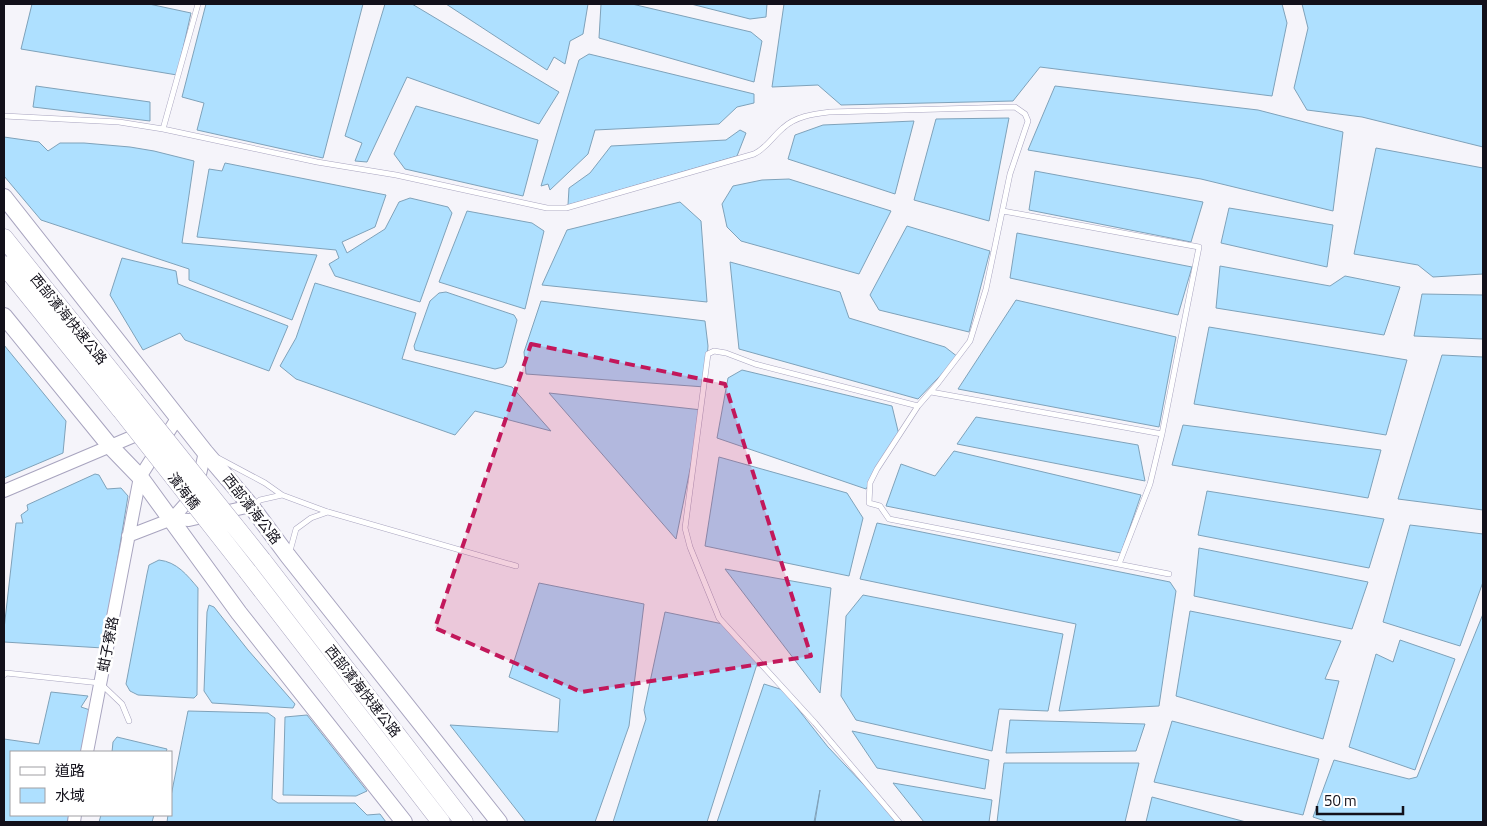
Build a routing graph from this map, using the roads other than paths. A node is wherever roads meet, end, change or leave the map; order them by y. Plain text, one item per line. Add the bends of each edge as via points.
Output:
1 (198, 4) edge
2 (4, 116) edge
3 (163, 129) junction
4 (4, 197) edge
5 (1003, 211) junction
6 (4, 238) edge
7 (4, 265) edge
8 (4, 316) edge
9 (931, 392) junction
10 (128, 405) junction
11 (918, 406) junction
12 (178, 417) junction
13 (1162, 434) junction
14 (110, 446) junction
15 (205, 452) junction
16 (140, 477) junction
17 (4, 492) edge
18 (282, 495) junction
19 (251, 506) junction
20 (328, 512) junction
21 (172, 519) junction
22 (128, 536) junction
23 (288, 556) junction
24 (262, 560) joint
25 (1119, 564) junction
26 (516, 566) dead end
27 (248, 572) joint
28 (1169, 574) dead end
29 (4, 674) edge
30 (100, 683) junction
31 (129, 721) dead end
32 (87, 751) edge
33 (404, 822) edge
34 (441, 822) edge
35 (464, 822) edge
36 (499, 822) edge
37 (899, 822) edge

1 - 3 lane
2 - 3 lane via 119,122
3 - 5 lane via 547,208 566,208 754,154 782,128 813,114 1015,107 1025,114 1028,121 1010,174
4 - 12 main road, 西部濱海公路
5 - 9 lane via 986,289 970,341
5 - 13 lane via 1199,247
6 - 10 highway, 西部濱海快速公路
7 - 10 highway, 西部濱海快速公路
8 - 14 main road
9 - 11 lane
9 - 13 lane
10 - 24 highway, 濱海橋, bridge
10 - 27 highway, 濱海橋, bridge
11 - 25 lane via 870,483 869,502 880,506 889,519
11 - 37 lane via 755,364 726,353 714,351 708,354 685,528 718,618 815,723
12 - 14 street
12 - 15 main road, 西部濱海公路
12 - 16 street
13 - 25 lane via 1150,484
14 - 16 main road
14 - 17 street
15 - 18 lane
15 - 19 main road, 西部濱海公路
15 - 21 street via 196,492
16 - 21 main road
16 - 22 street, 蚶子寮路
18 - 19 lane via 260,500
18 - 20 lane
19 - 21 street via 188,520
19 - 23 main road, 西部濱海公路
20 - 23 lane via 311,518 296,529
20 - 26 lane
21 - 22 street
21 - 33 main road via 239,613
22 - 30 street, 蚶子寮路
23 - 36 main road, 西部濱海公路
24 - 35 highway, 西部濱海快速公路
25 - 28 lane
27 - 34 highway, 西部濱海快速公路
29 - 30 lane
30 - 31 lane via 122,704
30 - 32 street, 蚶子寮路

